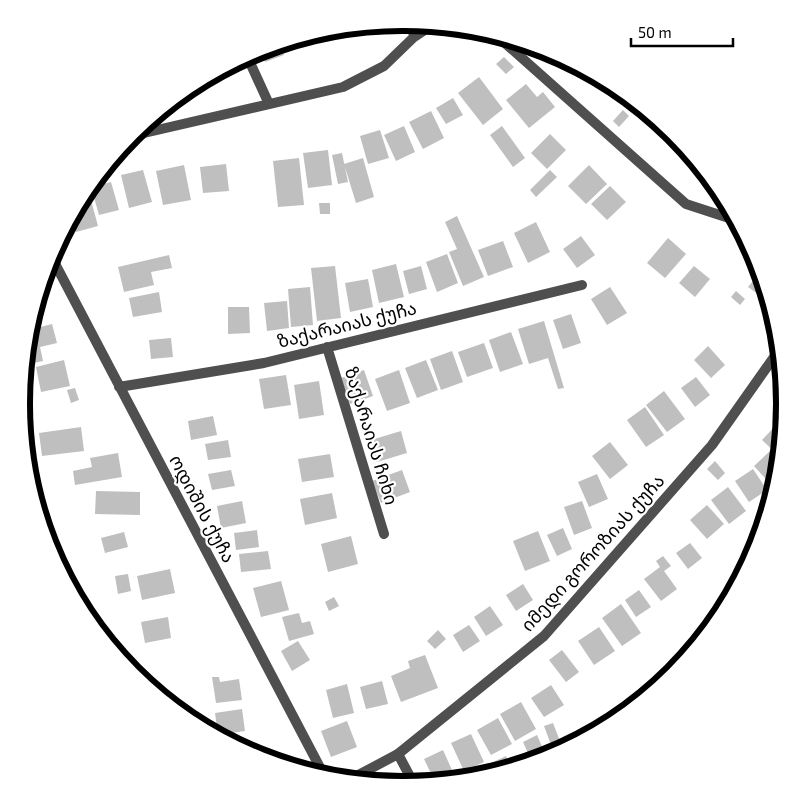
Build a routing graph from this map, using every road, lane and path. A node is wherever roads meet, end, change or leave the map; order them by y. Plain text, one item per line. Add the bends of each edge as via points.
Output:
1 (413, 31) edge
2 (423, 31) edge
3 (414, 37) junction
4 (508, 45) edge
5 (250, 63) edge
6 (269, 104) junction
7 (147, 132) edge
8 (726, 217) edge
9 (56, 266) edge
10 (582, 285) dead end
11 (326, 347) junction
12 (773, 359) edge
13 (119, 387) junction
14 (384, 534) dead end
15 (398, 754) junction
16 (320, 767) edge
17 (361, 774) edge
18 (410, 776) edge

1 - 3 street
2 - 3 street
3 - 6 street via 384,66 343,87
4 - 8 street via 686,204
5 - 6 street
6 - 7 street
9 - 13 street, ოდიშის ქუჩა
10 - 11 street, ზაქარაიას ქუჩა
11 - 13 street, ზაქარაიას ქუჩა via 264,363
11 - 14 street, ზაქარაიას ჩიხი
12 - 15 street, იმედი გოროზიას ქუჩა via 712,445 544,636
13 - 16 street, ოდიშის ქუჩა
15 - 17 street, იმედი გოროზიას ქუჩა
15 - 18 street

